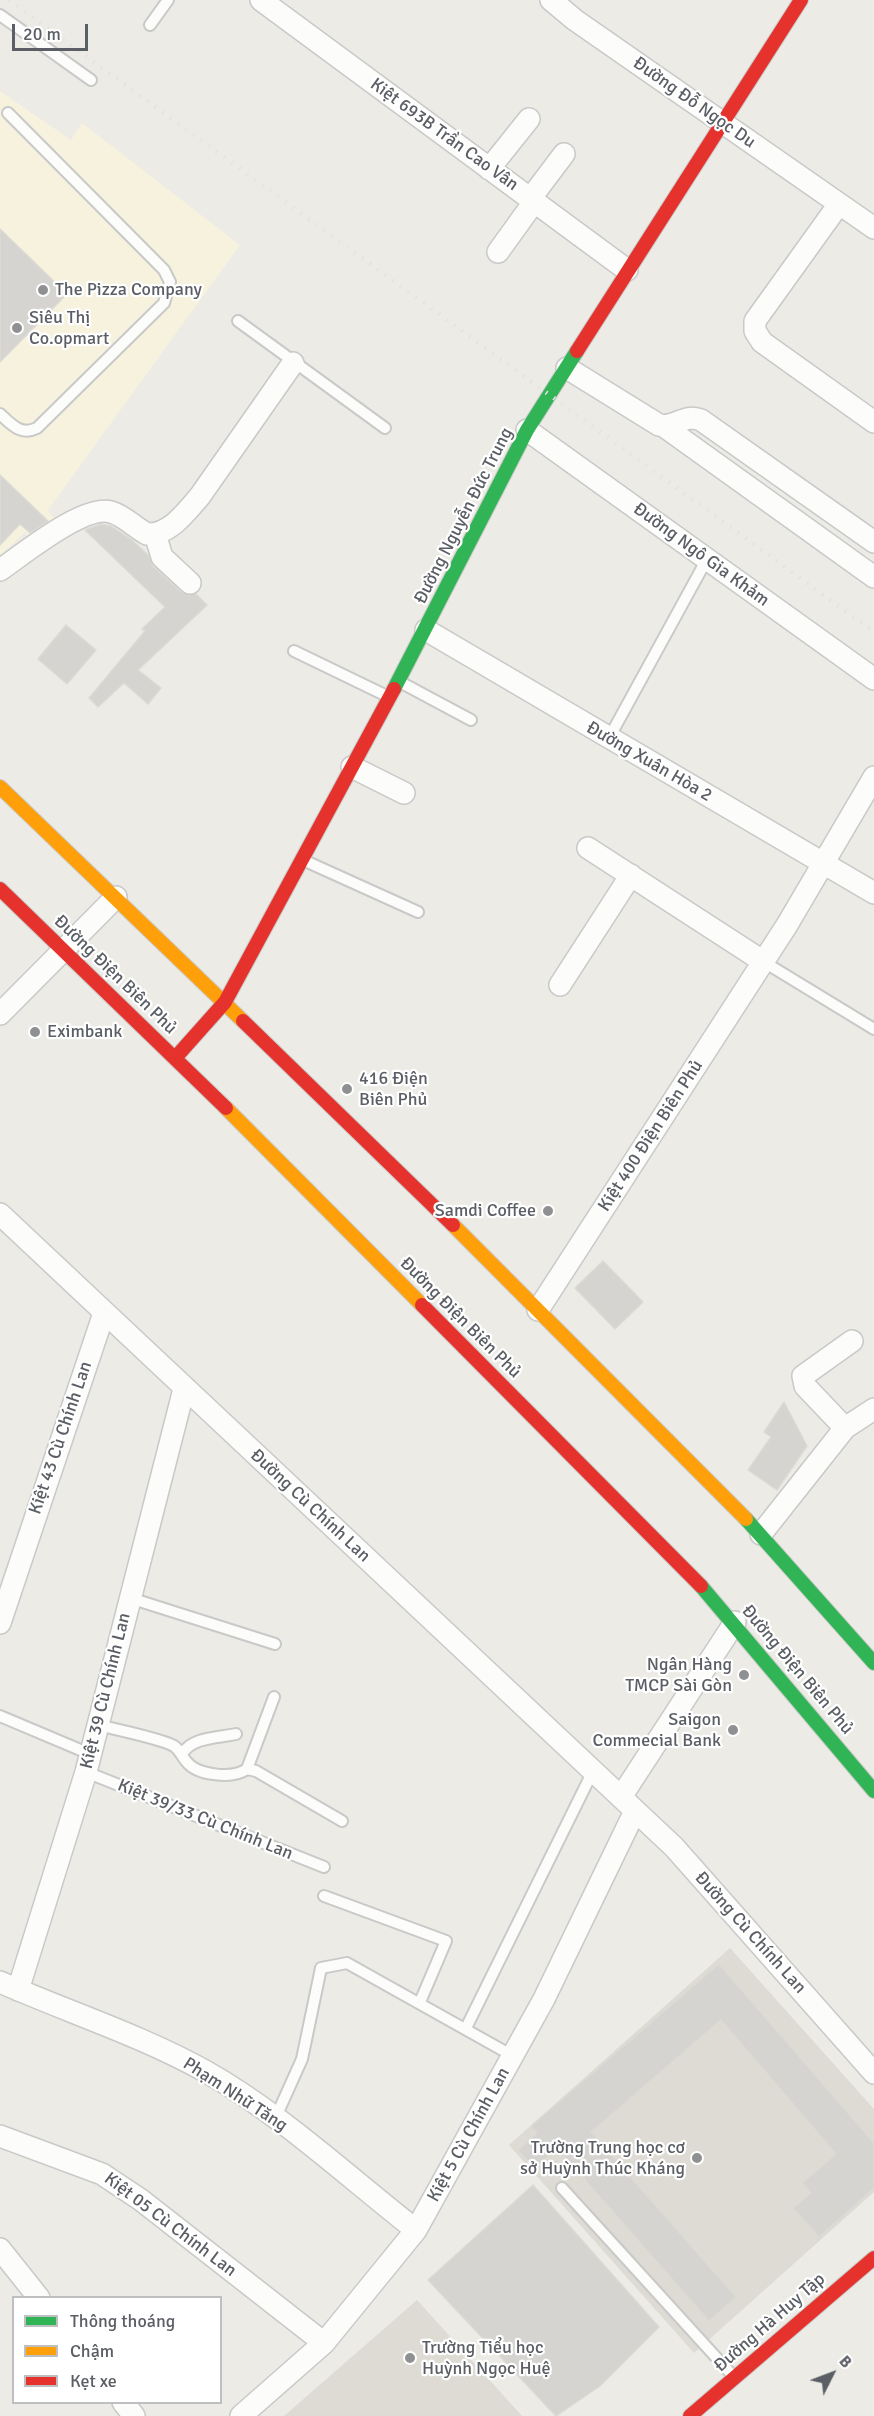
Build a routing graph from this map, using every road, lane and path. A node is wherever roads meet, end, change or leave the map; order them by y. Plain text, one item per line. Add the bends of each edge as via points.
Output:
1 (168, 0) edge
2 (261, 0) edge
3 (551, 0) edge
4 (801, 0) edge
5 (0, 15) edge
6 (150, 25) dead end
7 (92, 80) dead end
8 (8, 113) dead end
9 (528, 119) dead end
10 (722, 123) junction
11 (564, 154) dead end
12 (489, 169) junction
13 (532, 201) junction
14 (839, 204) junction
15 (870, 217) edge
16 (498, 252) dead end
17 (627, 270) junction
18 (238, 321) dead end
19 (293, 363) junction
20 (567, 368) junction
21 (0, 414) edge
22 (874, 422) edge
23 (665, 427) junction
24 (385, 428) dead end
25 (527, 430) junction
26 (155, 534) junction
27 (874, 542) edge
28 (707, 559) junction
29 (0, 570) edge
30 (874, 577) edge
31 (190, 583) dead end
32 (426, 630) junction
33 (294, 651) dead end
34 (874, 679) edge
35 (398, 681) junction
36 (389, 698) junction
37 (471, 720) dead end
38 (609, 738) junction
39 (352, 767) junction
40 (874, 777) edge
41 (0, 787) edge
42 (404, 793) dead end
43 (588, 848) dead end
44 (303, 860) junction
45 (824, 865) junction
46 (632, 875) junction
47 (0, 889) edge
48 (874, 893) edge
49 (116, 897) junction
50 (418, 912) dead end
51 (63, 950) junction
52 (764, 962) junction
53 (560, 985) dead end
54 (225, 1002) junction
55 (0, 1014) edge
56 (874, 1029) edge
57 (176, 1057) junction
58 (0, 1214) edge
59 (538, 1310) junction
60 (104, 1313) junction
61 (852, 1341) dead end
62 (184, 1389) junction
63 (874, 1409) edge
64 (845, 1428) junction
65 (761, 1534) junction
66 (9, 1560) edge
67 (130, 1598) junction
68 (735, 1622) junction
69 (0, 1623) edge
70 (275, 1644) dead end
71 (874, 1663) edge
72 (274, 1697) dead end
73 (0, 1716) edge
74 (98, 1725) junction
75 (236, 1734) dead end
76 (182, 1754) junction
77 (88, 1763) junction
78 (246, 1769) junction
79 (592, 1771) junction
80 (874, 1791) edge
81 (628, 1804) junction
82 (342, 1821) dead end
83 (324, 1867) dead end
84 (324, 1896) dead end
85 (9, 1986) edge
86 (420, 2002) junction
87 (466, 2028) junction
88 (513, 2056) junction
89 (874, 2073) edge
90 (275, 2119) junction
91 (0, 2136) edge
92 (562, 2188) dead end
93 (416, 2230) junction
94 (0, 2249) edge
95 (874, 2258) edge
96 (37, 2296) edge
97 (324, 2343) junction
98 (735, 2378) junction
99 (124, 2404) edge
100 (134, 2416) edge
101 (241, 2416) edge
102 (690, 2416) edge

1 - 6 lane
2 - 12 street, Kiệt 693B Trần Cao Vân
3 - 10 street, Đường Đỗ Ngọc Du
4 - 10 main road, Đường Nguyễn Đức Trung
5 - 7 lane
8 - 21 lane via 164,270 170,282 164,303 37,428 19,430
9 - 12 street
10 - 14 street, Đường Đỗ Ngọc Du
10 - 17 main road, Đường Nguyễn Đức Trung
11 - 13 street
12 - 13 street, Kiệt 693B Trần Cao Vân
13 - 16 street
13 - 17 street, Kiệt 693B Trần Cao Vân
14 - 15 street, Đường Đỗ Ngọc Du
14 - 22 street via 755,321 755,331 762,342
17 - 20 main road, Đường Nguyễn Đức Trung
18 - 19 lane
19 - 24 lane
19 - 26 street via 200,496 175,523
20 - 23 street
20 - 25 main road, Đường Nguyễn Đức Trung
23 - 27 street via 688,417 701,420
23 - 30 street
25 - 28 street, Đường Ngô Gia Khảm
25 - 32 main road, Đường Nguyễn Đức Trung
26 - 29 street via 108,511 93,512
26 - 31 street via 162,557
28 - 34 street, Đường Ngô Gia Khảm
28 - 38 lane
32 - 35 main road, Đường Nguyễn Đức Trung
32 - 38 street, Đường Xuân Hòa 2
33 - 36 lane
35 - 36 main road, Đường Nguyễn Đức Trung
35 - 37 lane
36 - 39 main road, Đường Nguyễn Đức Trung
38 - 45 street, Đường Xuân Hòa 2
39 - 42 street
39 - 44 main road, Đường Nguyễn Đức Trung
40 - 45 street, Kiệt 400 Điện Biên Phủ
41 - 49 main road
43 - 46 street
44 - 50 lane
44 - 54 main road, Đường Nguyễn Đức Trung
45 - 48 street, Đường Xuân Hòa 2
45 - 52 street, Kiệt 400 Điện Biên Phủ
46 - 52 street
46 - 53 street
47 - 51 main road, Đường Điện Biên Phủ
49 - 51 street
49 - 54 main road
51 - 55 street
51 - 57 main road, Đường Điện Biên Phủ
52 - 56 lane
52 - 59 street, Kiệt 400 Điện Biên Phủ
54 - 57 main road, Đường Nguyễn Đức Trung
54 - 59 main road
57 - 68 main road, Đường Điện Biên Phủ
58 - 60 street, Đường Cù Chính Lan
59 - 65 main road
60 - 62 street, Đường Cù Chính Lan
60 - 66 street, Kiệt 43 Cù Chính Lan
61 - 64 street via 803,1376 805,1386
62 - 67 street, Kiệt 39 Cù Chính Lan
62 - 79 street, Đường Cù Chính Lan
63 - 64 street
64 - 65 street
65 - 71 main road
66 - 69 street, Kiệt 43 Cù Chính Lan
67 - 70 lane
67 - 74 street, Kiệt 39 Cù Chính Lan
68 - 80 main road, Đường Điện Biên Phủ
68 - 81 street
72 - 78 lane
73 - 77 lane, Kiệt 39/33 Cù Chính Lan
74 - 76 lane via 174,1746
74 - 77 street, Kiệt 39 Cù Chính Lan
75 - 76 lane via 194,1743
76 - 78 lane via 196,1768 218,1774 239,1774
77 - 83 lane, Kiệt 39/33 Cù Chính Lan
77 - 85 street, Kiệt 39 Cù Chính Lan
78 - 82 lane via 278,1782
79 - 81 street, Đường Cù Chính Lan
79 - 87 lane
81 - 88 street, Kiệt 5 Cù Chính Lan via 544,1999
81 - 89 street, Đường Cù Chính Lan via 674,1847
84 - 86 lane via 446,1941
85 - 90 street, Phạm Nhữ Tăng via 143,2040 206,2072
86 - 87 lane
86 - 90 lane via 347,1963 321,1968 302,2059
87 - 88 lane
88 - 93 street, Kiệt 5 Cù Chính Lan
90 - 93 street, Phạm Nhữ Tăng
91 - 97 street, Kiệt 05 Cù Chính Lan via 102,2174
92 - 98 lane
93 - 97 street, Kiệt 5 Cù Chính Lan
94 - 96 street
95 - 98 main road, Đường Hà Huy Tập
97 - 101 street, Kiệt 5 Cù Chính Lan
98 - 102 main road, Đường Hà Huy Tập
99 - 100 street

